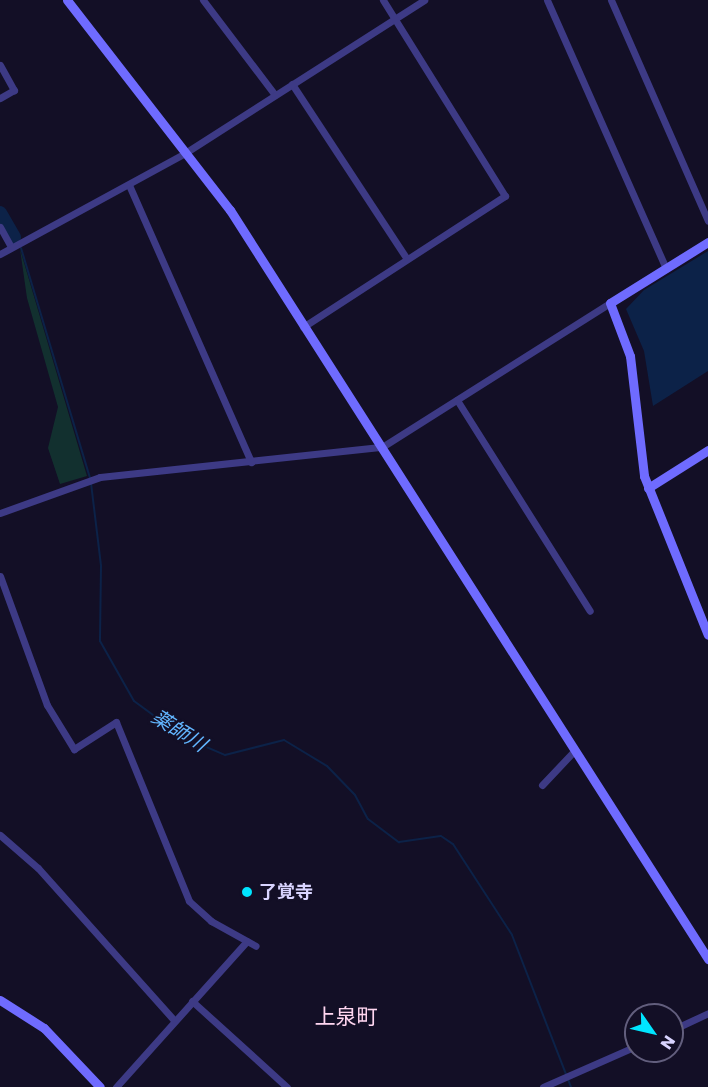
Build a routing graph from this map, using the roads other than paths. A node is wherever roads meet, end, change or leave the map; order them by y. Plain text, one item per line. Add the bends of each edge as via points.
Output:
1 (67, 0) edge
2 (203, 0) edge
3 (383, 0) edge
4 (424, 0) edge
5 (547, 0) edge
6 (611, 0) edge
7 (393, 20) junction
8 (0, 64) edge
9 (292, 84) junction
10 (275, 95) junction
11 (0, 98) edge
12 (186, 153) junction
13 (129, 185) junction
14 (708, 221) edge
15 (0, 227) edge
16 (708, 242) edge
17 (11, 247) junction
18 (0, 254) edge
19 (407, 259) junction
20 (666, 269) junction
21 (610, 303) junction
22 (303, 327) junction
23 (457, 400) junction
24 (382, 447) junction
25 (708, 450) edge
26 (251, 462) junction
27 (648, 488) junction
28 (0, 513) edge
29 (0, 576) edge
30 (590, 611) dead end
31 (708, 635) edge
32 (574, 751) junction
33 (543, 785) dead end
34 (0, 836) edge
35 (247, 940) junction
36 (256, 946) dead end
37 (708, 959) edge
38 (0, 1000) edge
39 (192, 1000) junction
40 (708, 1013) edge
41 (175, 1021) junction
42 (684, 1024) edge
43 (624, 1051) edge
44 (100, 1087) edge
45 (116, 1087) edge
46 (287, 1087) edge
47 (543, 1087) edge

1 - 12 street
2 - 10 street
3 - 7 street
4 - 7 street
5 - 20 street
6 - 14 street
7 - 9 street
7 - 19 street via 505,196
8 - 11 street via 14,90
9 - 10 street
9 - 19 street
10 - 12 street
12 - 13 street
12 - 22 street via 230,210
13 - 17 street
13 - 26 street
15 - 17 street
16 - 20 street
17 - 18 street
19 - 22 street
20 - 21 street
21 - 23 street
21 - 27 street via 630,356
22 - 24 street
23 - 24 street
23 - 30 street
24 - 26 street
24 - 32 street
25 - 27 street
26 - 28 street via 100,477
27 - 31 street
29 - 35 street via 47,705 74,749 116,722 189,901 211,921
32 - 33 street
32 - 37 street
34 - 41 street via 38,868
35 - 36 street
35 - 39 street
38 - 44 street via 44,1028
39 - 41 street
39 - 46 street
40 - 42 street
41 - 45 street
43 - 47 street

